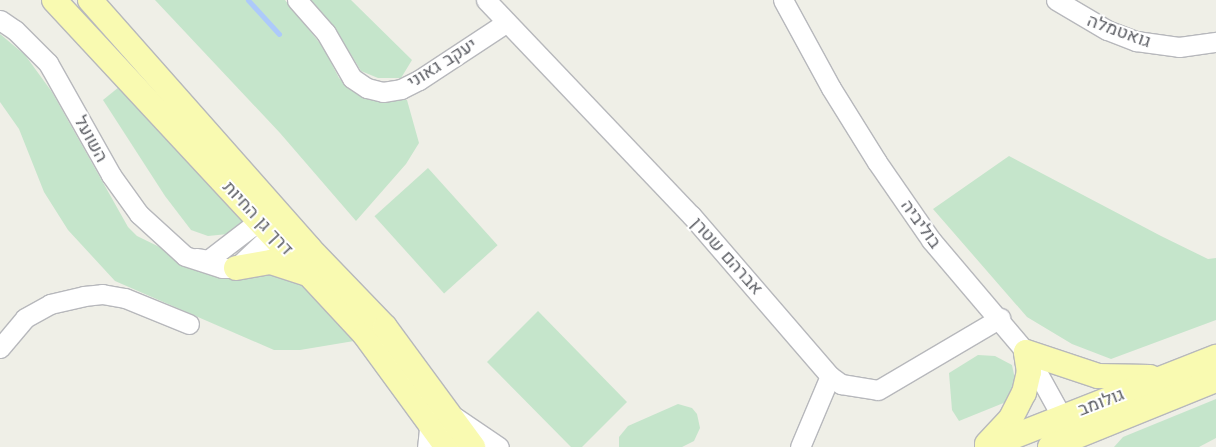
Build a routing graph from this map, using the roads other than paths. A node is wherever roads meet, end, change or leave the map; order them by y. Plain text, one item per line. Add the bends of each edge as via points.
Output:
1 (54, 0) edge
2 (90, 0) edge
3 (297, 0) edge
4 (486, 0) edge
5 (783, 0) edge
6 (1056, 0) edge
7 (0, 20) edge
8 (507, 22) junction
9 (1216, 42) edge
10 (273, 224) junction
11 (185, 256) junction
12 (236, 268) junction
13 (310, 275) junction
14 (1000, 318) junction
15 (189, 324) dead end
16 (0, 348) edge
17 (1026, 352) junction
18 (1216, 357) edge
19 (830, 376) junction
20 (1167, 377) junction
21 (1216, 380) edge
22 (425, 414) junction
23 (453, 416) junction
24 (1062, 417) junction
25 (1115, 421) junction
26 (1076, 442) edge
27 (427, 447) edge
28 (446, 447) edge
29 (473, 447) edge
30 (499, 447) edge
31 (800, 447) edge
32 (982, 447) edge
33 (987, 447) edge
34 (1050, 447) edge
35 (1100, 447) edge

1 - 10 main road, דרך גן החיות
2 - 10 main road, דרך גן החיות
3 - 8 street, יעקב גאוני via 326,33 352,78 366,88 383,92 401,89 419,80
4 - 8 street, אברהם שטרן
5 - 14 street, בוליביה via 850,119 930,240
6 - 9 street, גואטמלה via 1106,30 1136,41 1179,47
7 - 11 street, השועל via 15,30 48,63 110,175 139,214
8 - 19 street, אברהם שטרן via 691,215
10 - 11 street via 237,236 208,260
10 - 12 street
10 - 13 main road, דרך גן החיות
10 - 23 main road, דרך גן החיות via 385,327
11 - 12 street, השועל via 222,268
12 - 13 main road via 272,262
13 - 22 main road, דרך גן החיות via 366,335
14 - 17 street, בוליביה
14 - 19 street, אברהם שטרן via 878,390 856,389
15 - 16 street via 125,298 102,294 84,296 50,304 24,318
17 - 20 main road via 1098,376
17 - 24 street, בוליביה
17 - 32 main road via 1029,372 1018,406 1001,430
18 - 20 main road, גולומב
19 - 31 street
20 - 24 main road, גולומב
21 - 25 main road, גולומב
22 - 27 street via 429,429
22 - 28 main road, דרך גן החיות
23 - 29 main road, דרך גן החיות
23 - 30 street
24 - 26 street, בוליביה
24 - 33 main road, גולומב
25 - 26 main road, גולומב
25 - 35 main road via 1102,435
26 - 34 main road, גולומב

